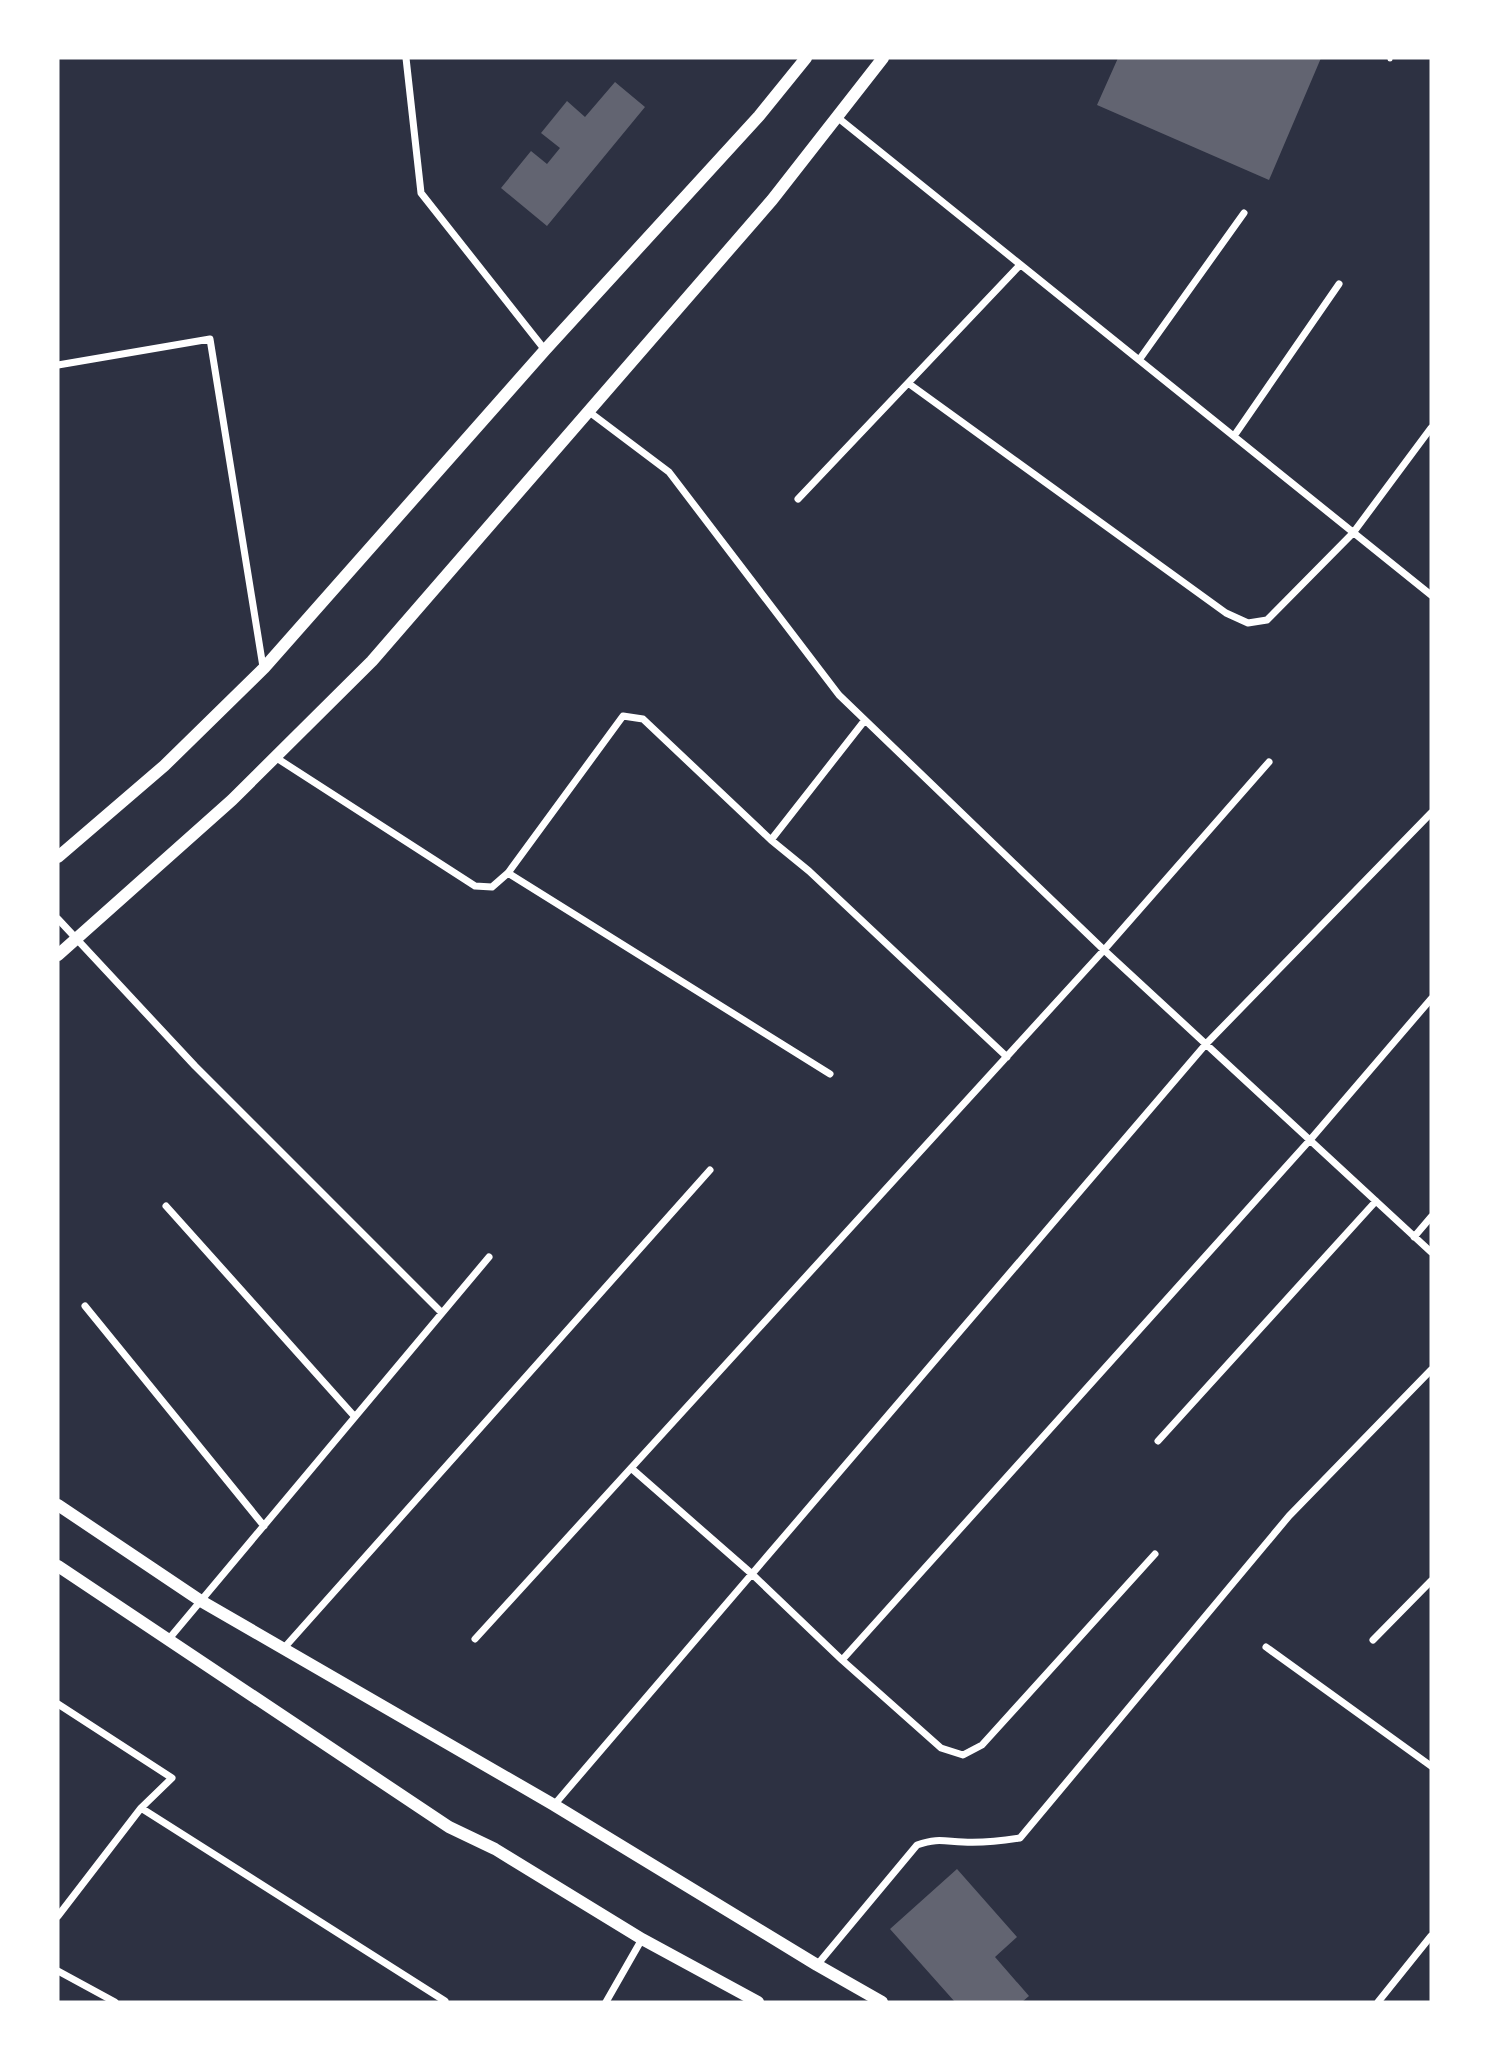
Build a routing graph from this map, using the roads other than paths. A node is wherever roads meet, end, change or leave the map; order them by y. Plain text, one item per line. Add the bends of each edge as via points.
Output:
1 (406, 58) edge
2 (806, 58) edge
3 (883, 58) edge
4 (837, 117) junction
5 (1244, 213) dead end
6 (1020, 264) junction
7 (1339, 284) dead end
8 (545, 350) junction
9 (1139, 360) junction
10 (58, 365) edge
11 (908, 383) junction
12 (588, 411) junction
13 (1431, 428) edge
14 (1234, 436) junction
15 (798, 499) dead end
16 (1353, 533) junction
17 (1431, 595) edge
18 (264, 668) junction
19 (865, 720) junction
20 (275, 757) junction
21 (1269, 762) dead end
22 (1431, 813) edge
23 (771, 840) junction
24 (58, 857) edge
25 (508, 873) junction
26 (58, 919) edge
27 (76, 939) junction
28 (1104, 950) junction
29 (58, 955) edge
30 (1431, 999) edge
31 (1206, 1044) junction
32 (1007, 1057) junction
33 (830, 1074) dead end
34 (1310, 1140) junction
35 (710, 1170) dead end
36 (1376, 1201) junction
37 (166, 1206) dead end
38 (1431, 1217) edge
39 (1414, 1237) junction
40 (1431, 1252) edge
41 (489, 1256) dead end
42 (85, 1306) dead end
43 (442, 1312) junction
44 (1431, 1370) edge
45 (355, 1417) junction
46 (1158, 1441) dead end
47 (631, 1468) junction
48 (58, 1505) edge
49 (264, 1526) junction
50 (1154, 1554) dead end
51 (58, 1566) edge
52 (752, 1574) junction
53 (1431, 1581) edge
54 (201, 1601) junction
55 (475, 1639) dead end
56 (168, 1640) junction
57 (1373, 1640) dead end
58 (1266, 1647) dead end
59 (284, 1648) junction
60 (842, 1660) junction
61 (58, 1704) edge
62 (1431, 1766) edge
63 (554, 1805) junction
64 (141, 1808) junction
65 (58, 1916) edge
66 (1431, 1936) edge
67 (642, 1939) junction
68 (817, 1965) junction
69 (58, 1970) edge
70 (445, 2001) edge
71 (115, 2002) edge
72 (606, 2002) edge
73 (758, 2002) edge
74 (883, 2002) edge
75 (1378, 2002) edge

1 - 8 street via 421,193
2 - 8 street via 759,116
3 - 4 street
4 - 6 street
4 - 12 street via 772,200
5 - 9 street
6 - 9 street
6 - 11 street
7 - 14 street
8 - 18 street
9 - 14 street
10 - 18 street via 210,339
11 - 15 street
11 - 16 street via 1226,613 1248,623 1267,620
12 - 19 street via 669,472 839,695
12 - 20 street via 372,661
13 - 16 street
14 - 16 street
16 - 17 street
18 - 24 street via 164,765
19 - 23 street
19 - 28 street
20 - 25 street via 475,886 492,887
20 - 27 street
21 - 28 street
22 - 31 street
23 - 25 street via 643,719 623,716
23 - 32 street
25 - 33 street
26 - 27 street
27 - 29 street
27 - 43 street via 195,1066
28 - 31 street
28 - 32 street
30 - 34 street
31 - 34 street
31 - 52 street
32 - 47 street
34 - 36 street
34 - 60 street
35 - 59 street
36 - 39 street
36 - 46 street
37 - 45 street
38 - 39 street
39 - 40 street
41 - 43 street
42 - 49 street
43 - 45 street
44 - 68 street via 1289,1517 1020,1838 934,1839 917,1845
45 - 49 street
47 - 52 street
47 - 55 street
48 - 54 street
49 - 54 street
50 - 60 street via 982,1745 963,1755 941,1748
51 - 56 street
52 - 60 street
52 - 63 street
53 - 57 street
54 - 56 street
54 - 59 street
56 - 67 street via 449,1827 495,1849
58 - 62 street
59 - 63 street
61 - 64 street via 173,1778
63 - 68 street
64 - 65 street
64 - 70 street
66 - 75 street
67 - 72 street
67 - 73 street
68 - 74 street
69 - 71 street

